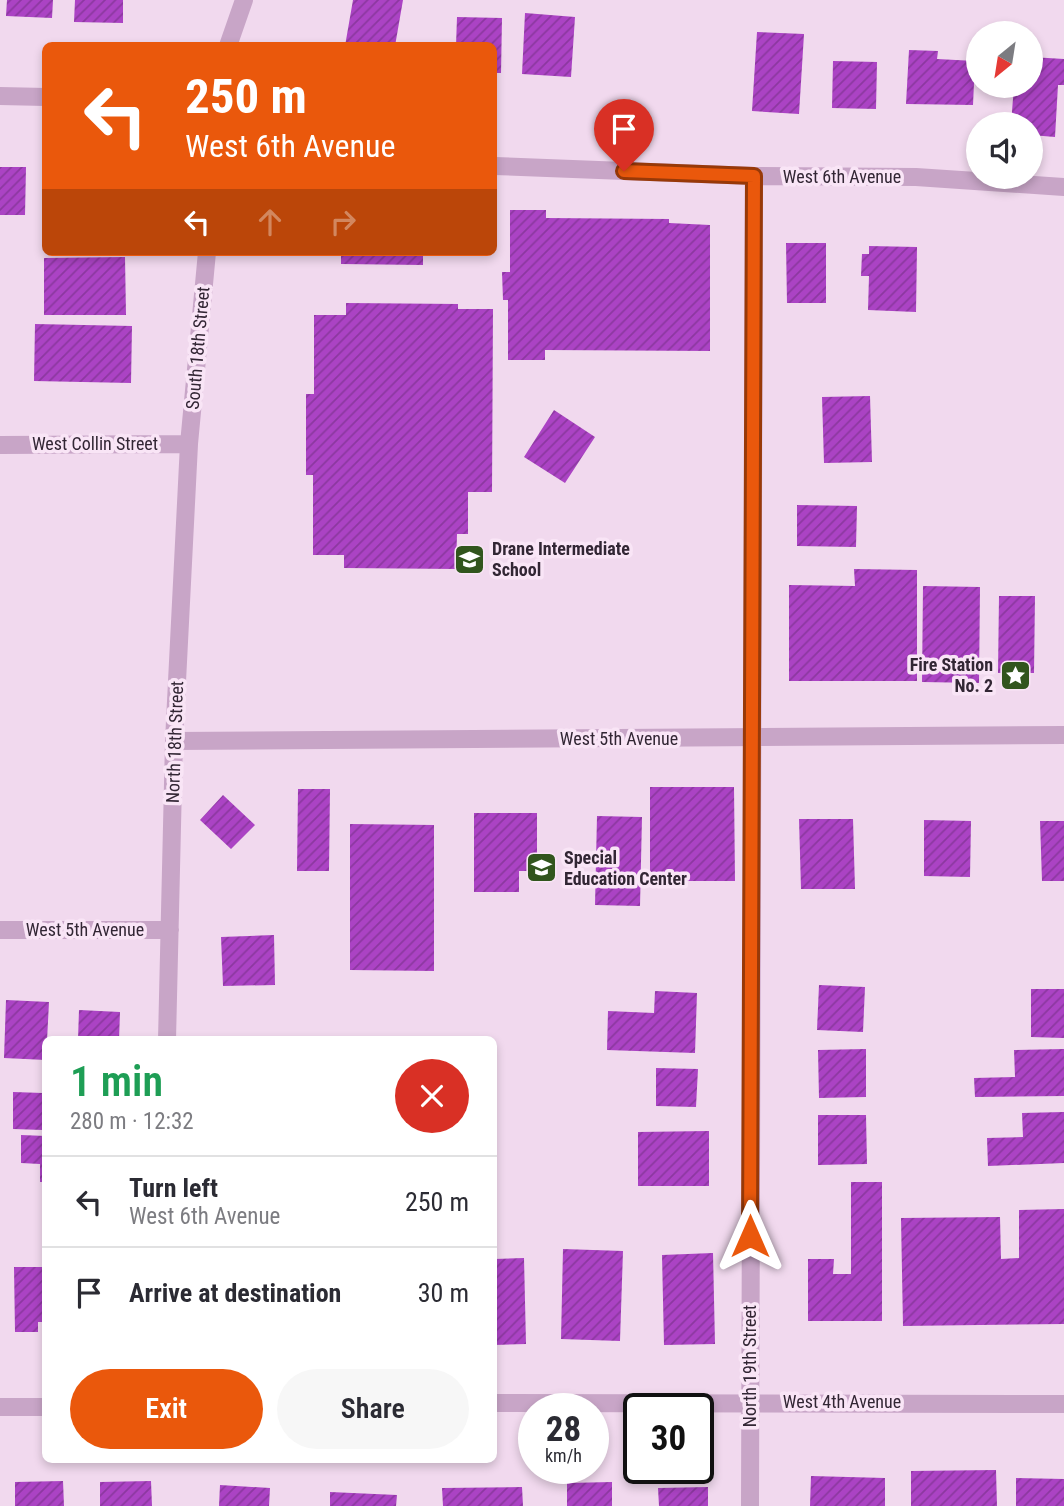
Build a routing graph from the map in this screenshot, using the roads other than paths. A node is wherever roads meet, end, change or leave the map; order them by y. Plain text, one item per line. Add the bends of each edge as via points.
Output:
1 (244, 0) edge
2 (229, 42) edge
3 (0, 96) edge
4 (42, 97) edge
5 (497, 166) edge
6 (754, 176) junction
7 (1064, 187) edge
8 (207, 256) edge
9 (0, 444) edge
10 (189, 444) junction
11 (1064, 735) edge
12 (751, 738) junction
13 (174, 741) junction
14 (0, 930) edge
15 (170, 930) junction
16 (167, 1036) edge
17 (750, 1402) junction
18 (497, 1403) edge
19 (1064, 1404) edge
20 (0, 1407) edge
21 (42, 1407) edge
22 (750, 1506) edge

1 - 2 street
3 - 4 street
5 - 6 street, West 6th Avenue
6 - 7 street, West 6th Avenue via 916,177
6 - 12 street, North 19th Street
8 - 10 street, South 18th Street
9 - 10 street, West Collin Street
10 - 13 street, North 18th Street
11 - 12 street, West 5th Avenue
12 - 13 street, West 5th Avenue
12 - 17 street, North 19th Street
13 - 15 street, North 18th Street
14 - 15 street, West 5th Avenue
15 - 16 street, North 18th Street
17 - 18 street, West 4th Avenue
17 - 19 street, West 4th Avenue
17 - 22 street, North 19th Street
20 - 21 street

